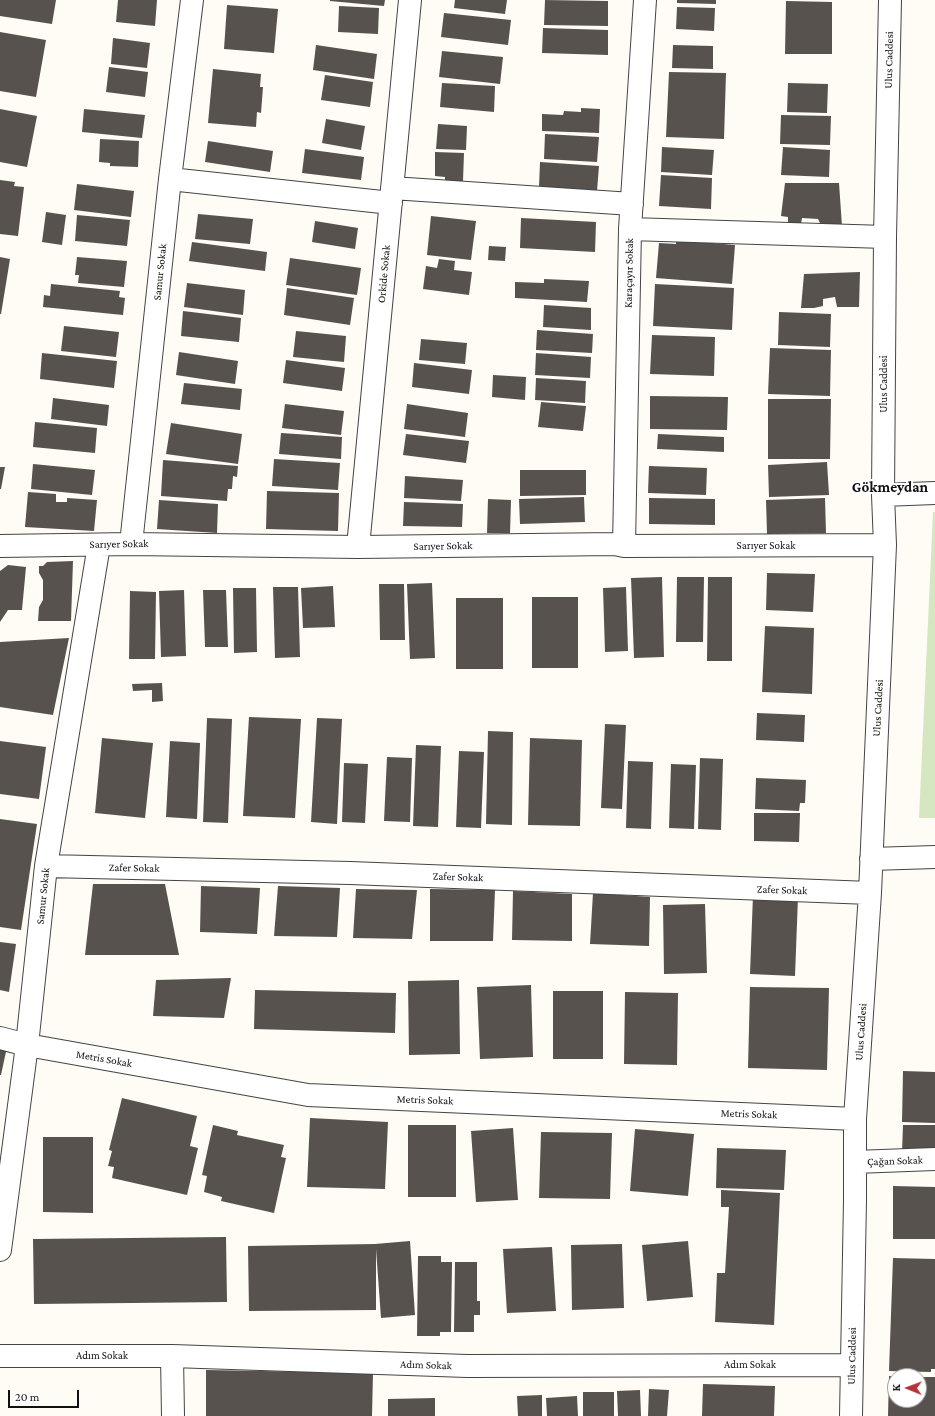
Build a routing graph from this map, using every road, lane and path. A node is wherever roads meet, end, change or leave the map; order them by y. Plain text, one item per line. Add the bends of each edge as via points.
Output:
1 (192, 0) edge
2 (410, 0) edge
3 (645, 0) edge
4 (890, 0) edge
5 (170, 179) junction
6 (392, 195) junction
7 (632, 204) junction
8 (630, 229) junction
9 (885, 237) junction
10 (935, 494) edge
11 (883, 495) junction
12 (99, 544) junction
13 (131, 544) junction
14 (885, 545) junction
15 (0, 546) edge
16 (624, 546) junction
17 (358, 547) junction
18 (935, 857) edge
19 (871, 859) junction
20 (46, 866) junction
21 (870, 893) junction
22 (0, 1038) edge
23 (27, 1045) junction
24 (855, 1119) junction
25 (935, 1160) edge
26 (855, 1162) junction
27 (0, 1250) edge
28 (0, 1356) edge
29 (172, 1356) junction
30 (852, 1365) junction
31 (173, 1416) edge
32 (851, 1416) edge

1 - 5 street, Samur Sokak
2 - 6 street, Orkide Sokak
3 - 7 street, Karaçayır Sokak
4 - 9 street, Ulus Caddesi
5 - 6 street
5 - 13 street, Samur Sokak
6 - 7 street
6 - 17 street, Orkide Sokak
7 - 8 street, Karaçayır Sokak
8 - 9 street
8 - 16 street, Karaçayır Sokak
9 - 11 street, Ulus Caddesi
10 - 11 street
11 - 14 street, Ulus Caddesi
12 - 13 street, Sarıyer Sokak
12 - 15 street, Sarıyer Sokak
12 - 20 street, Samur Sokak
13 - 17 street, Sarıyer Sokak
14 - 16 street, Sarıyer Sokak
14 - 19 street, Ulus Caddesi
16 - 17 street, Sarıyer Sokak via 615,544
18 - 19 street
19 - 21 street, Ulus Caddesi
20 - 21 street, Zafer Sokak via 350,873
20 - 23 street, Samur Sokak
21 - 24 street, Ulus Caddesi
22 - 23 street, Metris Sokak
23 - 24 street, Metris Sokak via 308,1095
23 - 27 street, Samur Sokak
24 - 26 street, Ulus Caddesi
25 - 26 street, Çağan Sokak
26 - 30 street, Ulus Caddesi
28 - 29 street, Adım Sokak
29 - 30 street, Adım Sokak via 467,1366
29 - 31 street
30 - 32 street, Ulus Caddesi

